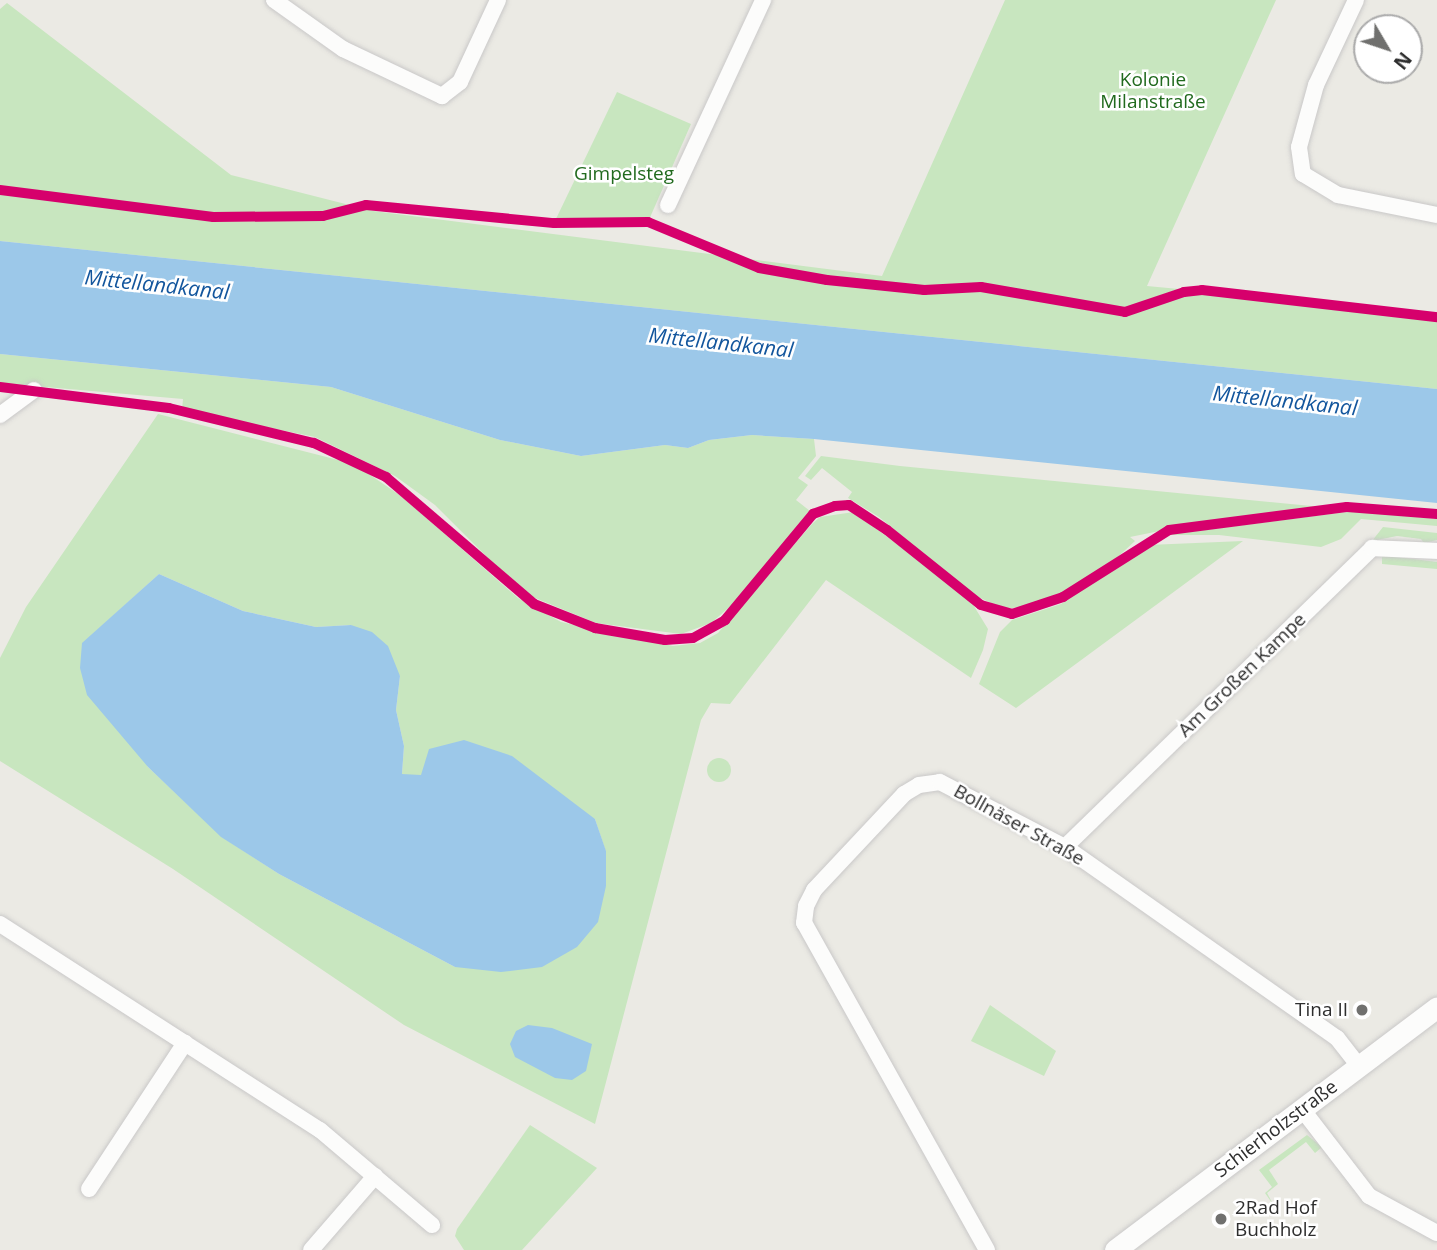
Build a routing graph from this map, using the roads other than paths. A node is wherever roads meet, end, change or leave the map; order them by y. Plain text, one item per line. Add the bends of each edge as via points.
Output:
1 (274, 0) edge
2 (498, 0) edge
3 (763, 0) edge
4 (1356, 0) edge
5 (668, 205) dead end
6 (1437, 215) edge
7 (34, 390) dead end
8 (0, 415) edge
9 (1437, 551) edge
10 (1065, 847) junction
11 (0, 924) edge
12 (1437, 1007) edge
13 (185, 1042) junction
14 (1359, 1066) junction
15 (1302, 1109) junction
16 (375, 1176) junction
17 (89, 1189) dead end
18 (432, 1225) dead end
19 (1437, 1233) edge
20 (311, 1250) edge
21 (987, 1250) edge
22 (1115, 1250) edge

1 - 2 street via 343,49 442,96 460,82
3 - 5 street
4 - 6 street via 1316,85 1299,147 1303,174 1338,195
7 - 8 street
9 - 10 street, Am Großen Kampe via 1390,545 1373,548
10 - 14 street, Bollnäser Straße via 1337,1038
10 - 21 street, Bollnäser Straße via 929,780 904,794 814,890 806,906 804,923 809,934
11 - 13 street
12 - 14 street, Schierholzstraße
13 - 16 street via 320,1130
13 - 17 street
14 - 15 street, Schierholzstraße
15 - 19 street via 1369,1196
15 - 22 street, Schierholzstraße
16 - 18 street
16 - 20 street

